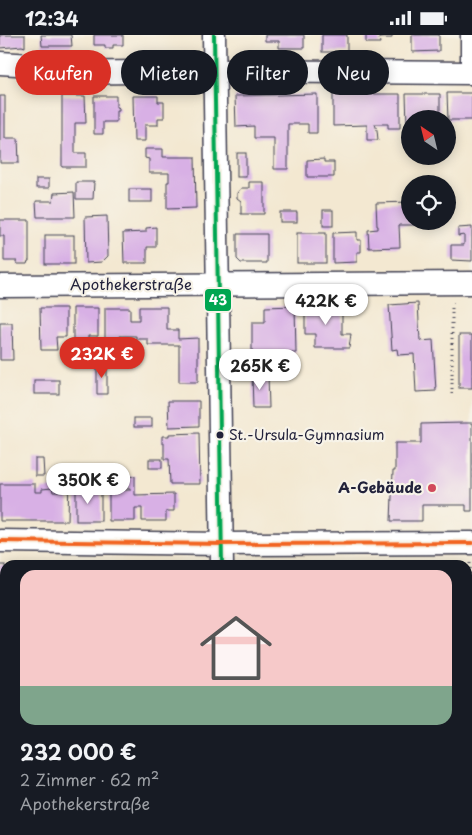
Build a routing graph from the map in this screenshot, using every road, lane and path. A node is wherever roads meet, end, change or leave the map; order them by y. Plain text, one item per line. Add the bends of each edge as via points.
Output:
1 (214, 35) edge
2 (472, 35) edge
3 (214, 50) edge
4 (0, 63) edge
5 (217, 71) edge
6 (121, 72) edge
7 (472, 73) edge
8 (215, 95) edge
9 (461, 283) edge
10 (219, 285) junction
11 (0, 286) edge
12 (452, 398) dead end
13 (0, 541) edge
14 (471, 550) edge
15 (222, 555) edge

1 - 3 street
2 - 7 street
4 - 6 street via 33,65 49,73
5 - 7 street
8 - 10 street
9 - 10 street, Apothekerstraße
9 - 12 path
10 - 11 street, Apothekerstraße
10 - 15 street
13 - 15 street
14 - 15 street

